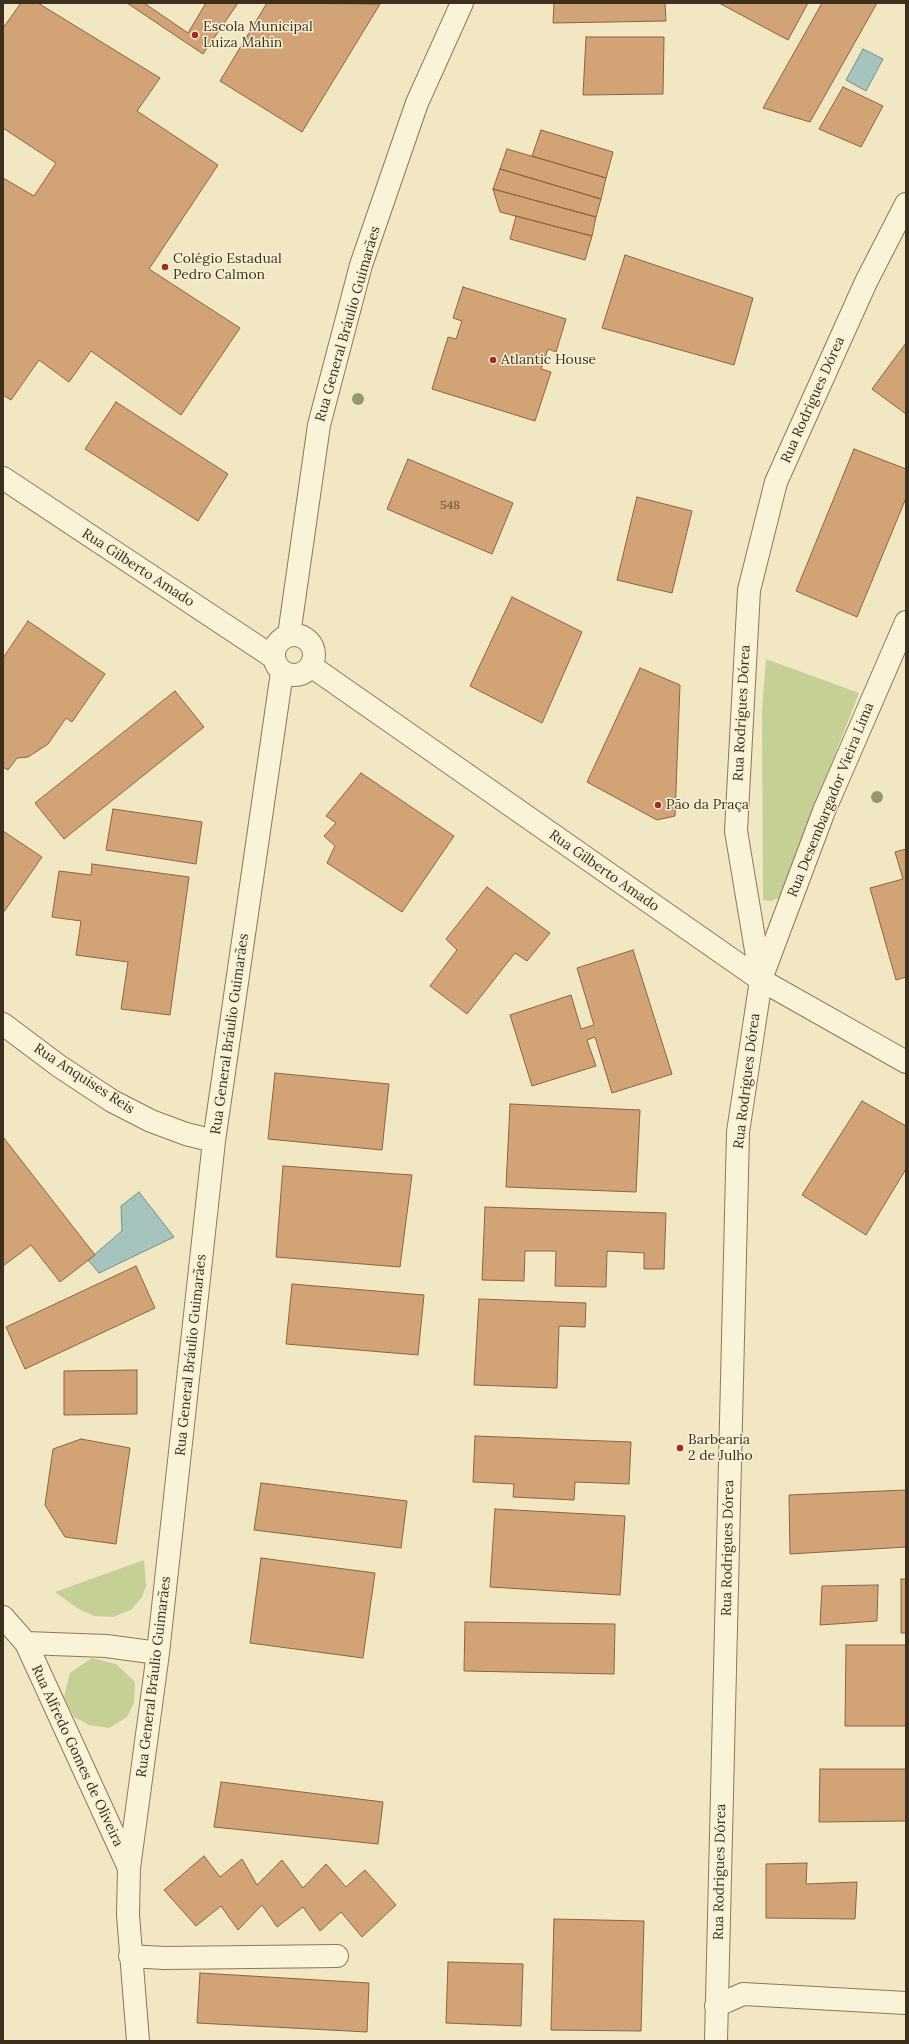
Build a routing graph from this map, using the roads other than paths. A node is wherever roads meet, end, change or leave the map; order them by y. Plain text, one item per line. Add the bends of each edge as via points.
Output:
1 (462, 3) edge
2 (906, 204) edge
3 (3, 478) edge
4 (906, 622) edge
5 (289, 635) junction
6 (278, 664) junction
7 (311, 666) junction
8 (761, 980) junction
9 (3, 1024) edge
10 (906, 1062) edge
11 (214, 1141) junction
12 (3, 1617) edge
13 (26, 1644) junction
14 (158, 1653) junction
15 (129, 1868) junction
16 (130, 1956) junction
17 (337, 1956) dead end
18 (906, 2003) edge
19 (716, 2006) junction
20 (138, 2041) edge
21 (716, 2041) edge

1 - 5 street, Rua General Bráulio Guimarães via 417,103 361,265 319,425
2 - 8 street, Rua Rodrigues Dórea via 866,282 776,482 749,590 736,831
3 - 6 street, Rua Gilberto Amado
4 - 8 street, Rua Desembargador Vieira Lima via 824,811
5 - 6 street via 280,640 274,648
5 - 7 street via 299,634 313,647 314,657
6 - 7 street via 292,675 303,673
6 - 11 street, Rua General Bráulio Guimarães
7 - 8 street, Rua Gilberto Amado
8 - 10 street, Rua Gilberto Amado
8 - 19 street, Rua Rodrigues Dórea via 738,1132
9 - 11 street, Rua Anquises Reis via 112,1101 151,1121
11 - 14 street, Rua General Bráulio Guimarães
12 - 13 street, Rua Alfredo Gomes de Oliveira
13 - 14 street, Rua Alfredo Gomes de Oliveira via 106,1646
13 - 15 street, Rua Alfredo Gomes de Oliveira
14 - 15 street, Rua General Bráulio Guimarães
15 - 16 street, Rua General Bráulio Guimarães
16 - 17 street
16 - 20 street, Rua General Bráulio Guimarães
18 - 19 street via 743,1994
19 - 21 street, Rua Rodrigues Dórea

